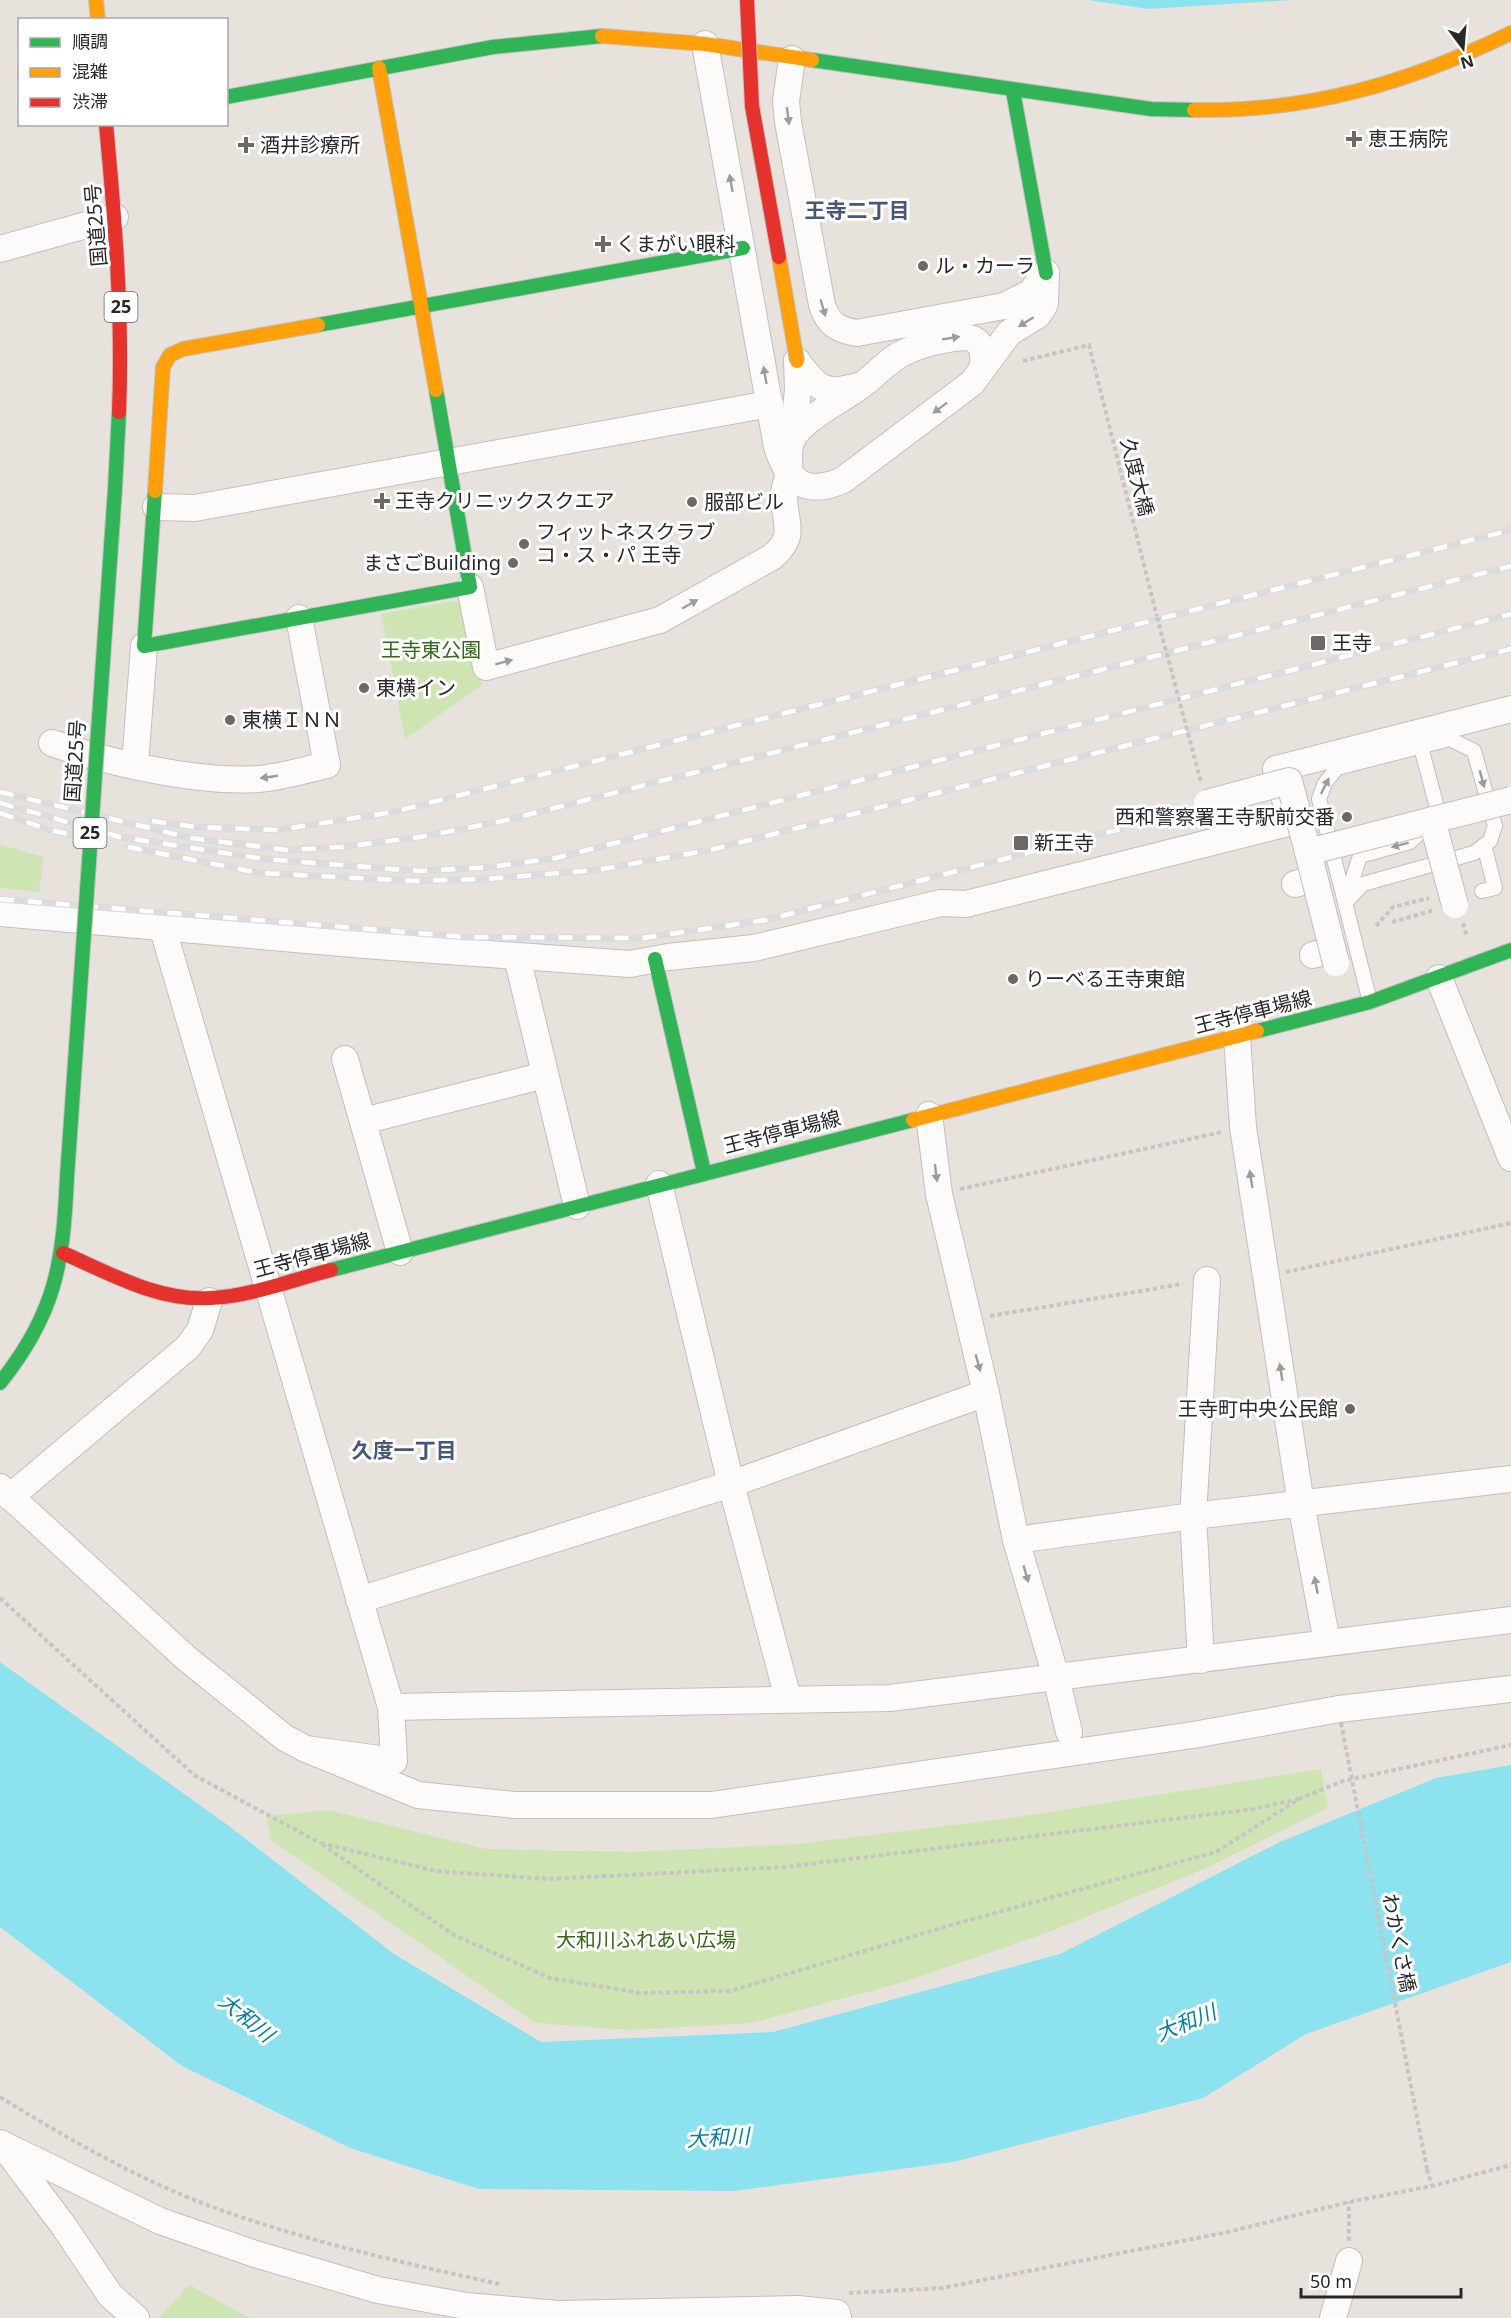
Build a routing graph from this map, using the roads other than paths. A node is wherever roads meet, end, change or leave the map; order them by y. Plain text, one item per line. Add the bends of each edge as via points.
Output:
1 (96, 0) edge
2 (747, 0) edge
3 (98, 18) edge
4 (1511, 33) edge
5 (705, 44) junction
6 (792, 58) junction
7 (379, 68) junction
8 (1013, 91) junction
9 (228, 97) edge
10 (106, 126) edge
11 (115, 218) junction
12 (743, 248) junction
13 (0, 249) edge
14 (1046, 273) junction
15 (419, 307) junction
16 (969, 313) junction
17 (901, 326) junction
18 (998, 346) junction
19 (797, 361) junction
20 (983, 368) junction
21 (864, 384) junction
22 (770, 405) junction
23 (793, 438) junction
24 (448, 462) junction
25 (789, 471) junction
26 (156, 507) junction
27 (470, 587) junction
28 (299, 618) junction
29 (144, 646) junction
30 (1511, 709) edge
31 (52, 742) dead end
32 (1421, 747) junction
33 (135, 764) junction
34 (1511, 800) edge
35 (1207, 802) road end
36 (1432, 820) junction
37 (1484, 845) junction
38 (1308, 852) junction
39 (1482, 891) dead end
40 (1345, 903) junction
41 (1455, 905) road end
42 (0, 913) edge
43 (162, 926) junction
44 (1511, 950) edge
45 (1327, 956) dead end
46 (517, 957) junction
47 (655, 959) junction
48 (1439, 978) junction
49 (1370, 1002) junction
50 (1237, 1036) junction
51 (345, 1059) dead end
52 (545, 1075) junction
53 (930, 1115) junction
54 (363, 1121) junction
55 (1511, 1158) edge
56 (704, 1172) junction
57 (659, 1184) junction
58 (577, 1206) junction
59 (400, 1252) junction
60 (63, 1253) junction
61 (1207, 1280) road end
62 (268, 1287) junction
63 (208, 1301) junction
64 (0, 1383) edge
65 (986, 1394) junction
66 (1511, 1479) edge
67 (731, 1484) junction
68 (5, 1492) edge
69 (1301, 1504) junction
70 (1193, 1516) junction
71 (1016, 1540) junction
72 (359, 1600) junction
73 (1511, 1620) edge
74 (1327, 1642) junction
75 (1201, 1660) junction
76 (1056, 1677) junction
77 (1511, 1689) edge
78 (788, 1698) junction
79 (391, 1707) junction
80 (1069, 1732) dead end
81 (306, 1749) junction
82 (1, 2144) edge
83 (1349, 2261) road end
84 (838, 2306) edge
85 (136, 2318) edge
86 (1333, 2318) edge

1 - 3 main road
2 - 19 main road, bridge via 752,106
4 - 8 main road via 1412,76 1284,108 1196,112
5 - 6 main road
5 - 7 main road via 608,36 558,39 493,46
12 -> 5 street
6 - 8 main road
6 -> 17 street via 786,101 788,122 825,317 834,326 857,333
7 - 9 main road
7 - 15 main road
8 - 14 main road
10 - 11 main road, 国道25号 / 25
11 - 13 street
11 - 60 main road, 国道25号 / 25, bridge via 122,342 115,489
12 - 15 main road
22 -> 12 street
14 - 16 street via 1018,301
14 -> 18 street via 1045,304 1038,315
15 - 24 main road
15 - 26 main road via 172,353 163,367
16 - 17 street
16 - 18 street via 990,320 996,329
17 - 21 street via 883,345
18 - 20 street
19 - 21 street via 825,390 841,391
19 - 23 street
21 -> 20 street via 900,354 963,336 976,338 981,344
20 -> 25 street via 961,393 843,480 825,488 810,488 798,484
21 - 23 street
22 - 24 street
22 - 25 street via 777,447
23 - 25 street
24 - 26 street via 195,508
24 - 27 main road
27 -> 25 street via 486,666 660,620 781,550 788,538 784,486
26 - 29 main road
27 - 28 main road
28 - 29 main road
28 -> 33 street via 327,765 256,779 206,777
29 - 33 street
30 - 47 street via 1276,769 1292,822 966,904 941,903 783,942
31 - 33 street
32 -> 37 lane via 1450,739 1474,751 1495,826 1490,841
32 -> 40 lane via 1439,815 1410,842 1360,856
40 -> 32 lane via 1319,799 1325,783 1337,768
34 - 36 street, bridge
35 - 38 street, bridge via 1289,781
36 - 38 street, bridge
36 - 41 street, bridge
37 - 39 lane via 1495,888
37 - 40 lane via 1474,853 1363,884
38 - 45 street, bridge via 1305,882
40 - 49 lane
42 - 43 street
43 - 46 street
43 - 62 street
44 - 48 main road, 王寺停車場線
46 - 47 street via 618,964
46 - 52 street
47 - 56 main road
48 - 49 main road, 王寺停車場線
48 - 55 street
49 - 50 main road, 王寺停車場線
50 - 53 main road, 王寺停車場線
69 -> 50 street via 1243,1127
51 - 54 street
52 - 54 street
52 - 58 street
53 - 56 main road, 王寺停車場線
53 -> 65 street via 939,1194
54 - 59 street
56 - 57 main road, 王寺停車場線
57 - 58 main road, 王寺停車場線
57 - 67 street
58 - 59 main road, 王寺停車場線
59 - 62 main road, 王寺停車場線
60 - 63 main road, 王寺停車場線 via 161,1295
60 - 64 main road, 国道25号 / 25 via 54,1293 40,1327 20,1361
61 - 70 street
62 - 63 main road, 王寺停車場線
62 - 72 street
63 - 68 street via 200,1330 188,1347
65 - 67 street
65 - 71 street
66 - 69 street
67 - 72 street
67 - 78 street
68 - 81 street via 186,1658 285,1738
69 - 70 street
74 -> 69 street
70 - 71 street
70 - 75 street
71 -> 76 street
72 - 79 street
73 - 74 street
74 - 75 street
75 - 76 street
76 - 78 street via 890,1698
76 - 80 street
77 - 81 street via 1340,1709 1193,1736 711,1805 515,1805 418,1795
78 - 79 street
79 - 81 street via 394,1761
82 - 84 street via 160,2221 378,2290 466,2307 558,2314 798,2309 837,2313
82 - 85 street via 110,2295
83 - 86 street

